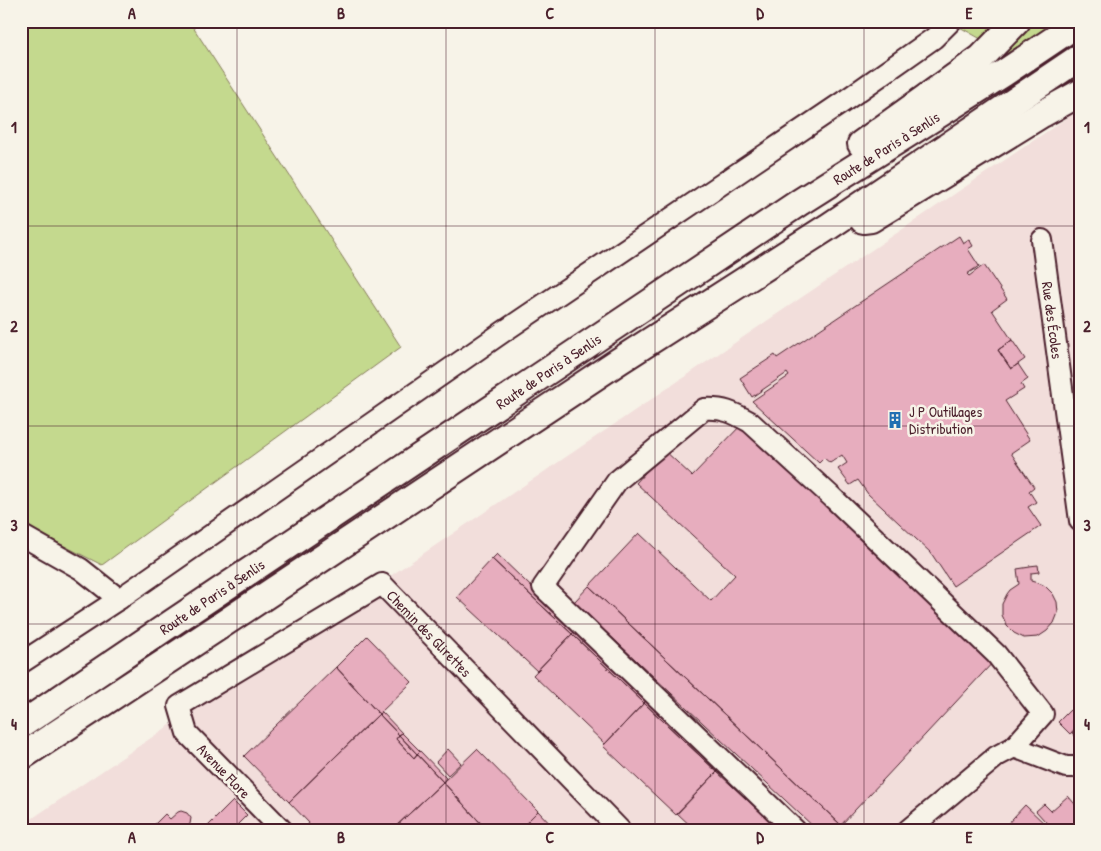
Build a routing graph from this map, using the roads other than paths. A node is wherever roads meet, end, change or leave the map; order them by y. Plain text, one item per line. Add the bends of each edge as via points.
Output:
1 (951, 21) edge
2 (1017, 21) edge
3 (1080, 22) edge
4 (1080, 57) edge
5 (1080, 93) edge
6 (800, 202) junction
7 (828, 227) junction
8 (1042, 240) dead end
9 (1080, 521) edge
10 (21, 535) edge
11 (120, 599) junction
12 (21, 663) edge
13 (179, 706) joint
14 (21, 725) edge
15 (1014, 747) junction
16 (21, 756) edge
17 (1080, 767) edge
18 (282, 830) edge
19 (620, 830) edge
20 (795, 830) edge
21 (908, 830) edge

1 - 11 street via 934,38 866,86 503,332
2 - 6 main road via 981,58 819,174
3 - 6 main road, Route de Paris à Senlis
4 - 7 main road, Route de Paris à Senlis
5 - 7 main road via 871,219
6 - 14 main road, Route de Paris à Senlis
7 - 16 main road, Route de Paris à Senlis via 619,361
8 - 9 street, Rue des Écoles
10 - 11 street via 80,568
11 - 12 street
13 - 18 street, Avenue Flore via 187,734
13 - 19 street, Chemin des Glirettes via 382,584
15 - 17 street via 1066,767
15 - 20 street via 1042,714 996,654 750,422 718,408 704,409 617,482 543,587
15 - 21 street via 997,756

